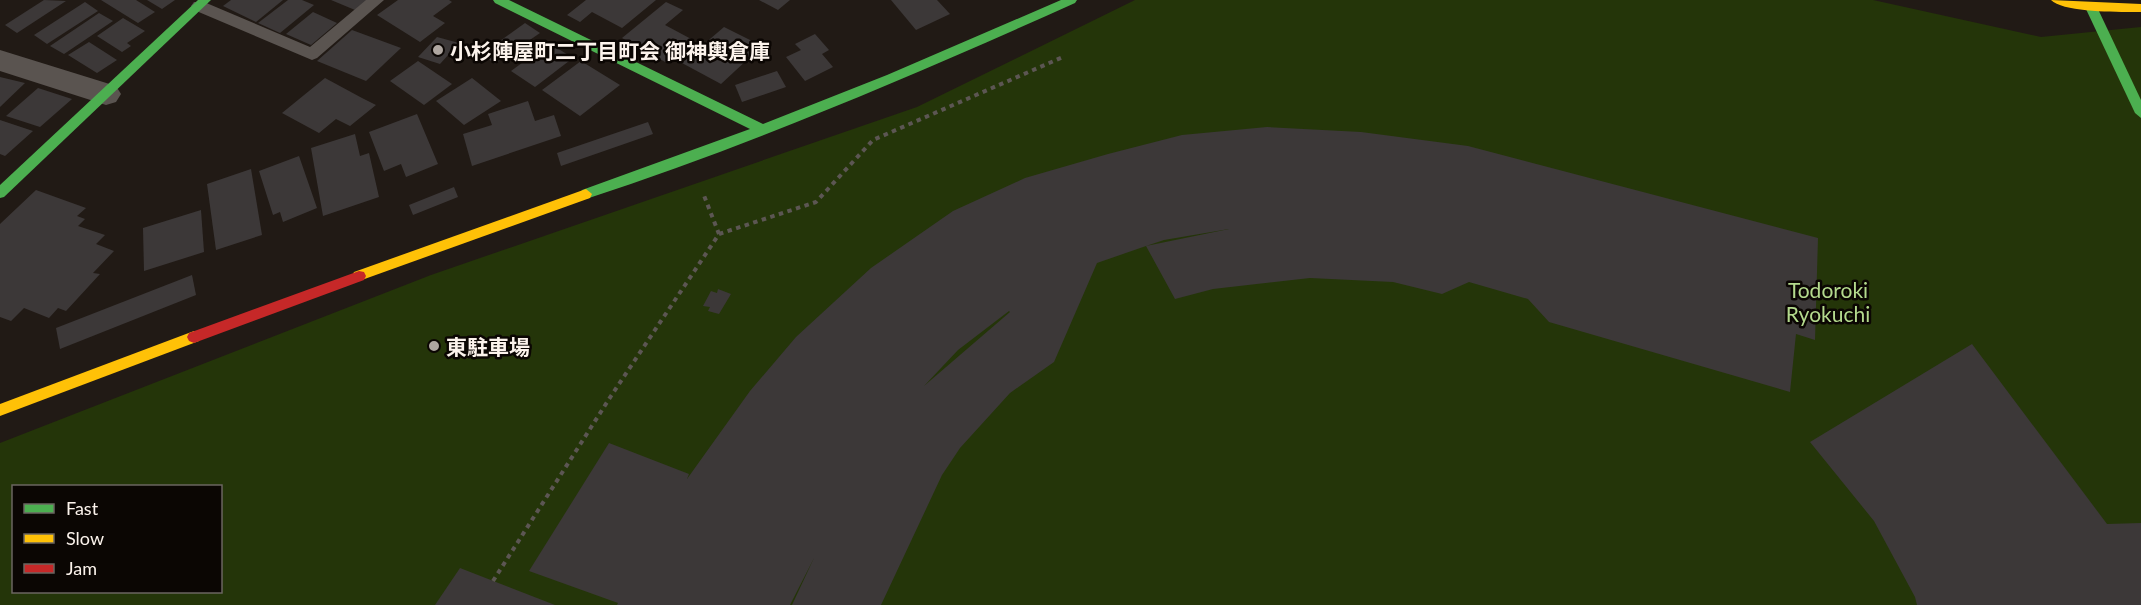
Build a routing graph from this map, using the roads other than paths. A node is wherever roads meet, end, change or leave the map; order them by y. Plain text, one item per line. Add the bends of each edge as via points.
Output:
1 (376, 0) edge
2 (500, 0) edge
3 (1071, 0) edge
4 (2057, 0) edge
5 (202, 3) edge
6 (2091, 6) junction
7 (2141, 8) edge
8 (0, 60) edge
9 (106, 94) junction
10 (2141, 113) edge
11 (763, 130) junction
12 (0, 194) edge
13 (0, 410) edge

1 - 5 lane via 312,54
2 - 11 street
3 - 11 street via 945,57
4 - 6 street
5 - 9 street
6 - 7 street
6 - 10 street
8 - 9 street
9 - 12 street
11 - 13 street via 435,247

